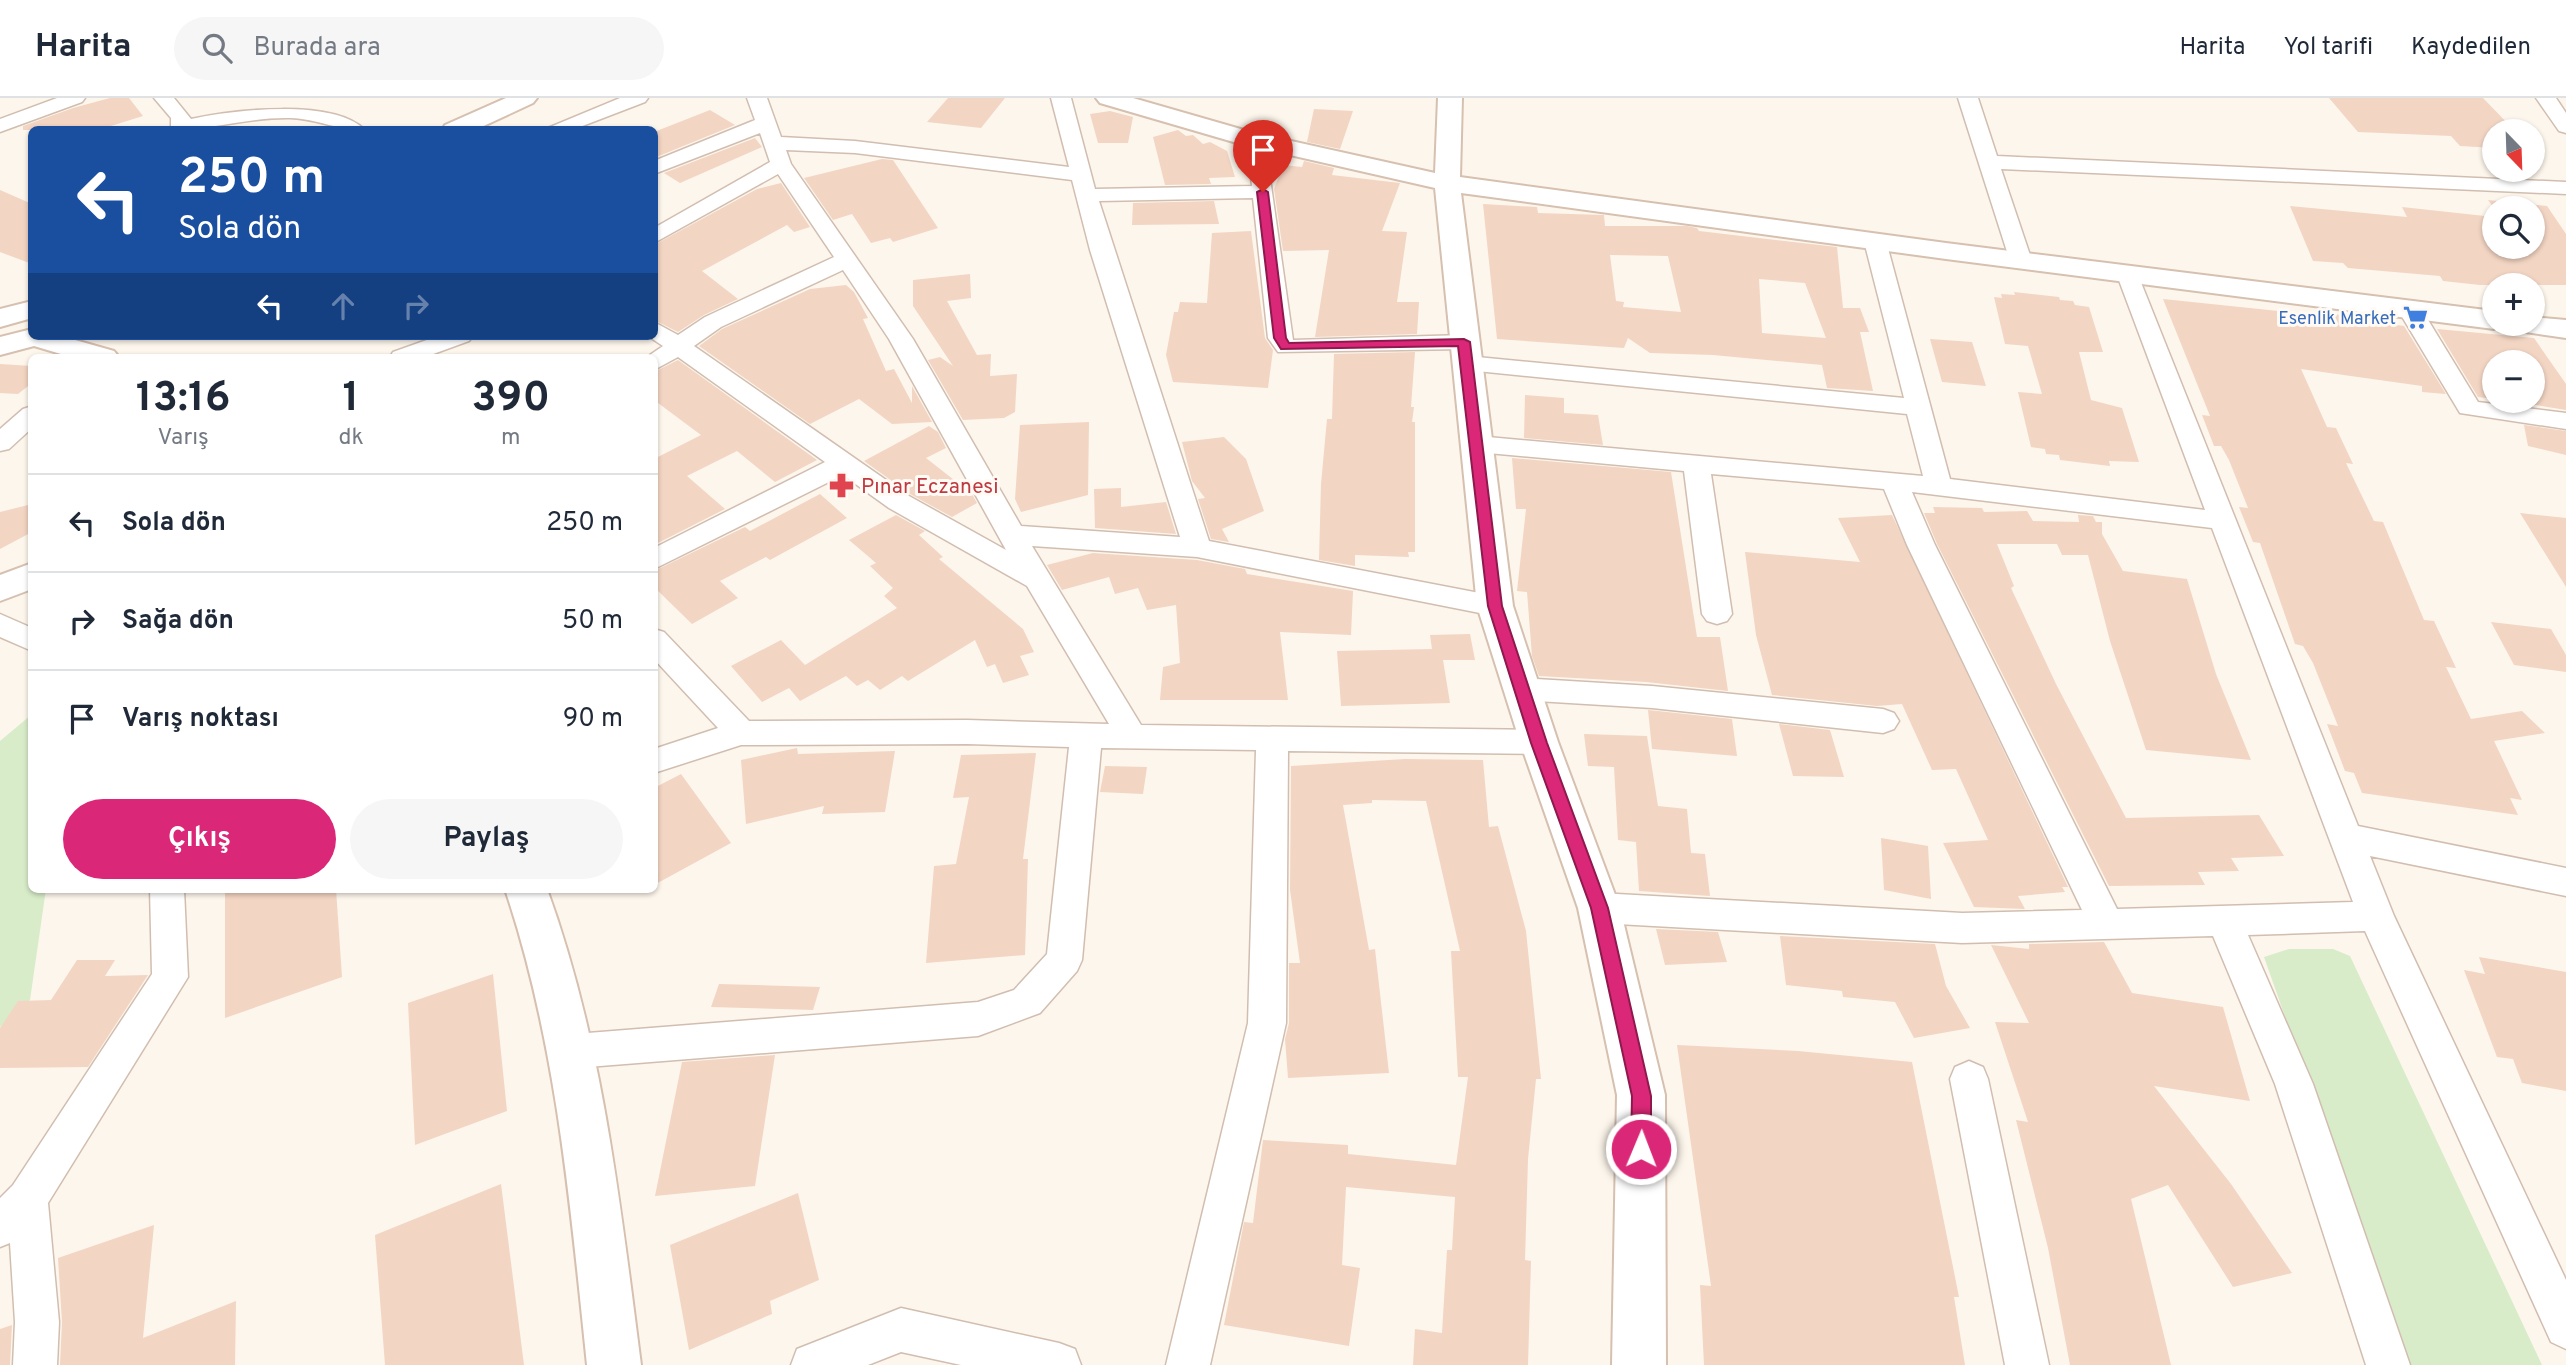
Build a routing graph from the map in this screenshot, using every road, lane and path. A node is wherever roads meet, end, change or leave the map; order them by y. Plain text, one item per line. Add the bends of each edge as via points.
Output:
1 (75, 98) edge
2 (164, 98) edge
3 (524, 98) edge
4 (638, 98) edge
5 (757, 98) edge
6 (1061, 98) edge
7 (1108, 98) edge
8 (1968, 98) edge
9 (2546, 98) edge
10 (1451, 99) edge
11 (0, 126) edge
12 (180, 126) edge
13 (189, 126) edge
14 (349, 126) edge
15 (463, 126) edge
16 (563, 126) edge
17 (2566, 127) edge
18 (1257, 140) junction
19 (774, 144) junction
20 (1989, 162) junction
21 (658, 167) edge
22 (1447, 183) junction
23 (1083, 185) junction
24 (2566, 188) edge
25 (1263, 192) junction
26 (658, 233) edge
27 (1875, 241) junction
28 (846, 260) junction
29 (2021, 261) junction
30 (2128, 275) junction
31 (2410, 310) junction
32 (2482, 319) edge
33 (2545, 327) edge
34 (2566, 329) edge
35 (658, 332) edge
36 (28, 339) edge
37 (47, 340) edge
38 (450, 340) edge
39 (679, 345) junction
40 (0, 346) edge
41 (1465, 353) junction
42 (91, 354) edge
43 (410, 354) edge
44 (658, 360) edge
45 (1916, 407) junction
46 (28, 418) edge
47 (2566, 421) edge
48 (0, 443) edge
49 (1477, 444) junction
50 (845, 463) junction
51 (1696, 464) junction
52 (1894, 482) junction
53 (1939, 486) junction
54 (2225, 522) junction
55 (1013, 535) junction
56 (1197, 548) junction
57 (658, 557) edge
58 (28, 577) edge
59 (1037, 579) junction
60 (0, 589) edge
61 (1495, 606) junction
62 (1717, 614) dead end
63 (0, 624) edge
64 (28, 639) edge
65 (658, 643) edge
66 (1521, 689) junction
67 (1883, 721) dead end
68 (741, 733) junction
69 (1086, 736) junction
70 (1132, 736) junction
71 (1272, 737) junction
72 (1539, 743) junction
73 (658, 760) edge
74 (2348, 838) junction
75 (2566, 882) edge
76 (167, 893) edge
77 (528, 893) edge
78 (1600, 908) junction
79 (2376, 916) junction
80 (2224, 919) junction
81 (2106, 923) junction
82 (575, 1051) junction
83 (1969, 1079) dead end
84 (13, 1213) edge
85 (2566, 1327) edge
86 (35, 1365) edge
87 (614, 1365) edge
88 (813, 1365) edge
89 (1059, 1365) edge
90 (1188, 1365) edge
91 (1639, 1365) edge
92 (2027, 1365) edge
93 (2388, 1365) edge

1 - 11 street
2 - 12 street via 181,117
3 - 15 street
4 - 16 street
5 - 19 street
6 - 23 street
7 - 18 street
8 - 20 street
9 - 17 street
10 - 22 street
13 - 14 street via 246,113 300,109
18 - 22 street
18 - 25 street
19 - 21 street
19 - 23 street via 855,147
19 - 26 street
19 - 28 street
20 - 24 street
20 - 29 street
22 - 27 street
22 - 41 street
23 - 25 street
23 - 56 street
25 - 41 street via 1280,338 1286,347
27 - 29 street
27 - 45 street
28 - 39 street via 713,322
28 - 55 street via 901,339
29 - 30 street
30 - 31 street
30 - 54 street
31 - 32 street
31 - 47 street via 2469,408
33 - 34 street
35 - 39 street
36 - 40 street
37 - 42 street
38 - 43 street
39 - 44 street
39 - 50 street
41 - 45 street
41 - 49 street
45 - 53 street
46 - 48 street
49 - 51 street
49 - 61 street
50 - 57 street
50 - 59 street via 899,502
51 - 52 street
51 - 62 street
52 - 53 street
52 - 81 street via 1920,545
53 - 54 street
54 - 74 street
55 - 56 street
55 - 59 street
56 - 61 street
58 - 60 street
59 - 70 street
61 - 66 street
63 - 64 street
65 - 68 street
66 - 67 street via 1652,697
66 - 72 street
68 - 69 street
68 - 73 street
69 - 70 street
69 - 82 street via 1064,960 1027,1002 978,1019
70 - 71 street
71 - 72 street
71 - 90 street via 1267,1023
72 - 78 street
74 - 75 street
74 - 79 street
76 - 84 street via 170,976
77 - 82 street via 545,938
78 - 81 street via 1962,928
78 - 91 street via 1641,1096
79 - 80 street
79 - 85 street
80 - 81 street
80 - 93 street via 2294,1084
82 - 87 street
83 - 92 street
84 - 86 street via 37,1322
88 - 89 street via 901,1331

